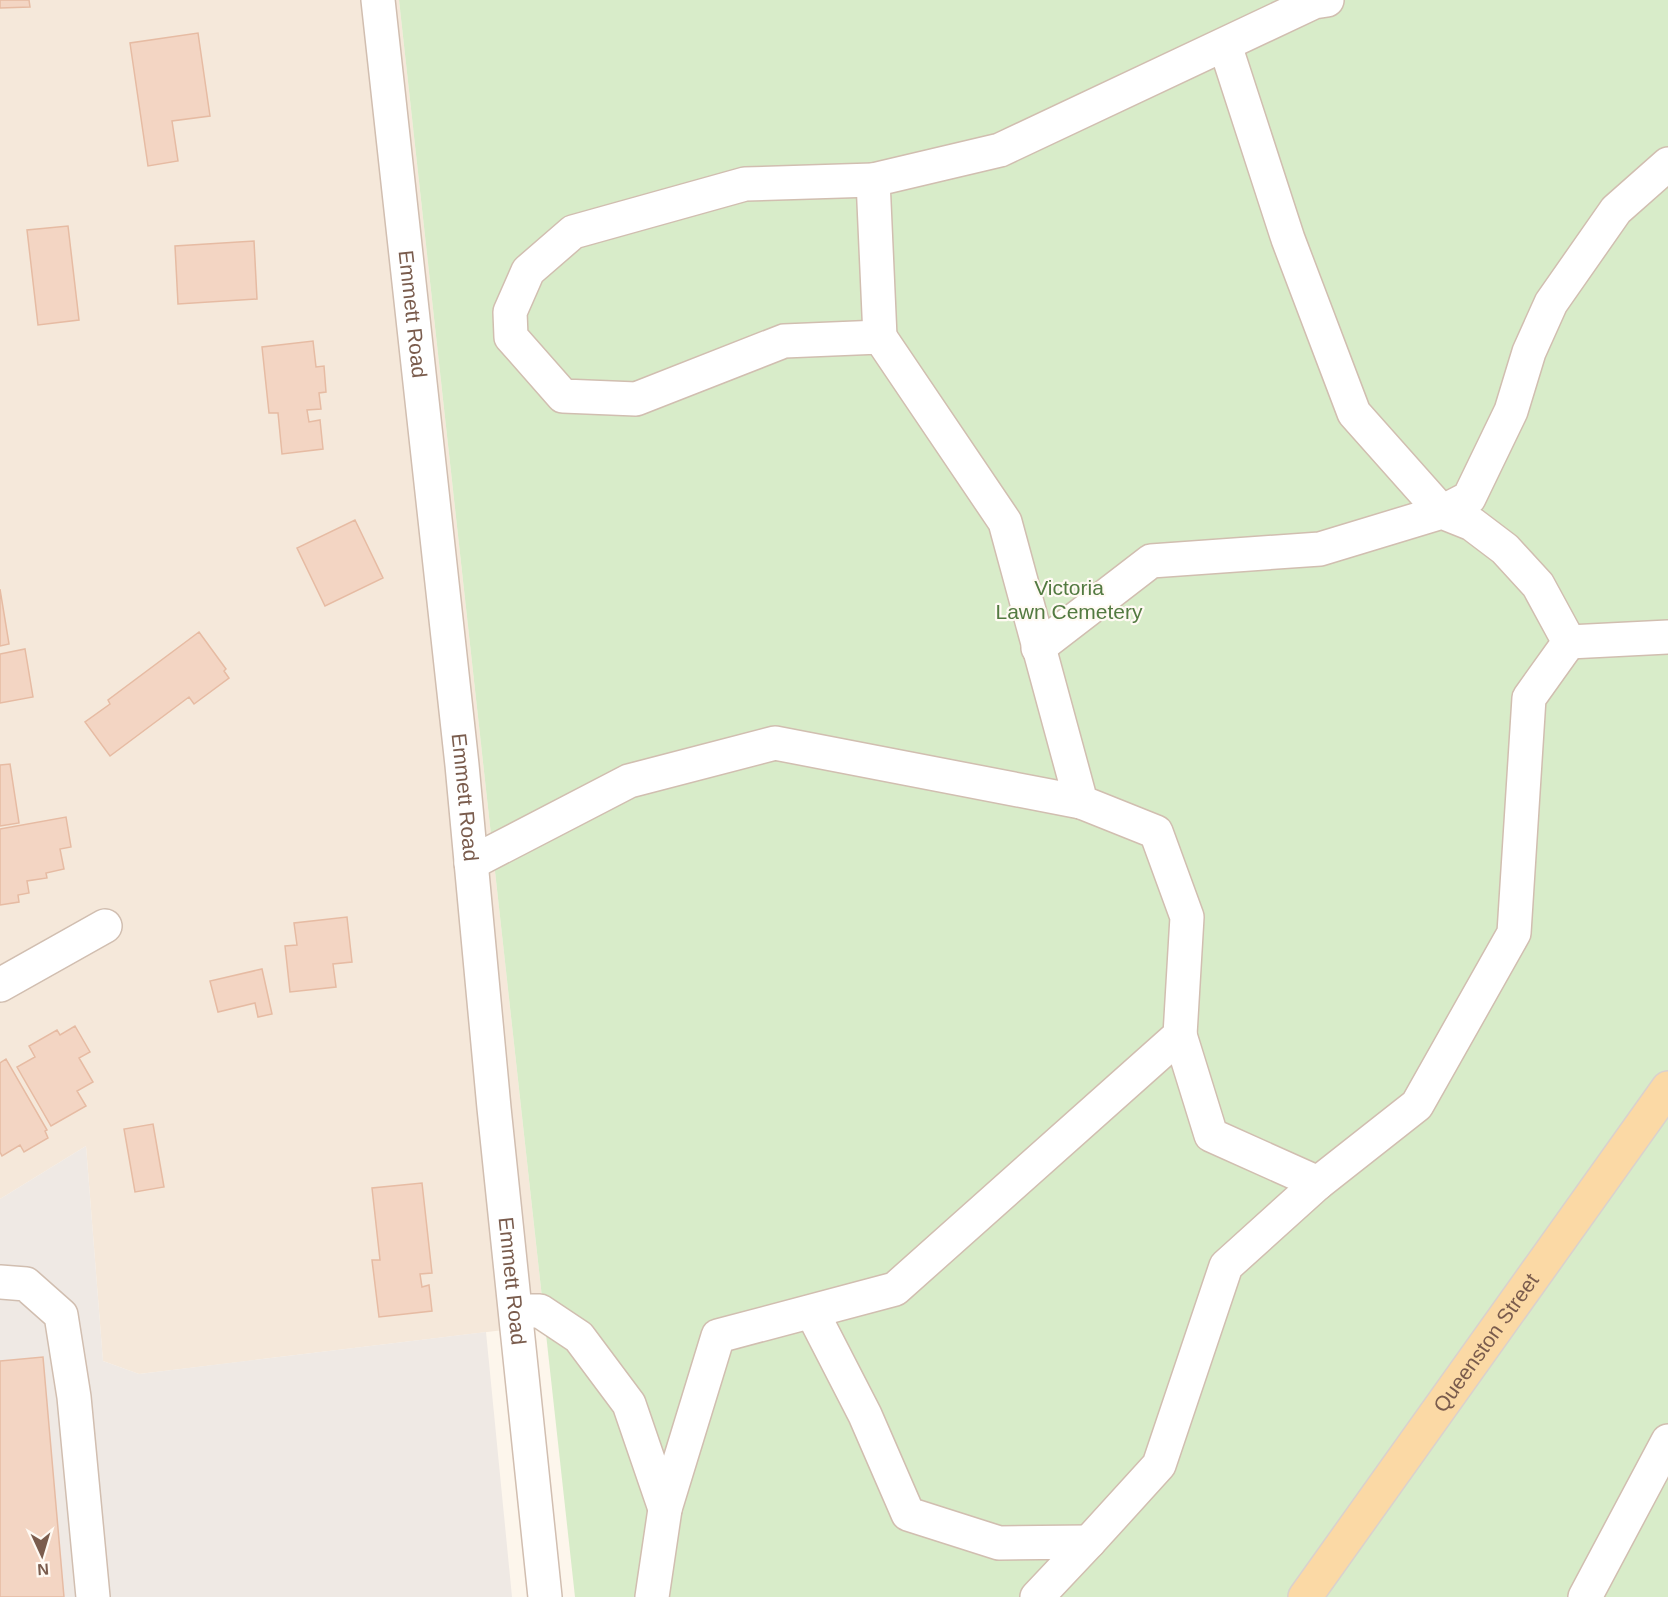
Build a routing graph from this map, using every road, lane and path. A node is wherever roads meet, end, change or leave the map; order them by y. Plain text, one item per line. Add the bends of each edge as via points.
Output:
1 (378, 0) edge
2 (1328, 0) edge
3 (1225, 45) junction
4 (1668, 164) edge
5 (873, 180) junction
6 (880, 337) junction
7 (1442, 512) junction
8 (1668, 637) edge
9 (1569, 642) junction
10 (1038, 648) junction
11 (1081, 802) junction
12 (471, 863) junction
13 (105, 926) dead end
14 (0, 985) edge
15 (1180, 1035) junction
16 (1668, 1088) edge
17 (1318, 1184) junction
18 (0, 1282) edge
19 (516, 1311) junction
20 (812, 1312) junction
21 (1668, 1441) edge
22 (665, 1509) junction
23 (1089, 1542) junction
24 (93, 1597) edge
25 (545, 1597) edge
26 (652, 1597) edge
27 (1037, 1597) edge
28 (1305, 1597) edge
29 (1585, 1597) edge

1 - 12 street, Emmett Road
2 - 3 street via 1314,2
3 - 5 street via 1000,150
3 - 7 street via 1288,239 1354,413
4 - 7 street via 1617,210 1551,303 1529,352 1511,411 1469,498
5 - 6 street
5 - 6 street via 745,184 573,232 528,271 510,312 511,337 562,396 636,399 784,341
6 - 10 street via 1005,522
7 - 9 street via 1472,524 1505,549 1538,585
7 - 10 street via 1320,549 1151,561
8 - 9 street
9 - 17 street via 1529,698 1514,933 1417,1105
10 - 11 street
11 - 12 street via 775,743 629,781
11 - 15 street via 1156,832 1187,917
12 - 19 street, Emmett Road
13 - 14 street
15 - 17 street via 1211,1135
15 - 20 street via 895,1289
16 - 28 main road, Queenston Street
17 - 23 street via 1226,1266 1159,1465
18 - 24 street via 26,1284 61,1315 74,1397
19 - 22 street via 540,1311 579,1337 629,1404
19 - 25 street, Emmett Road
20 - 22 street via 718,1336
20 - 23 street via 865,1415 908,1514 999,1543
21 - 29 street
22 - 26 street
23 - 27 street

